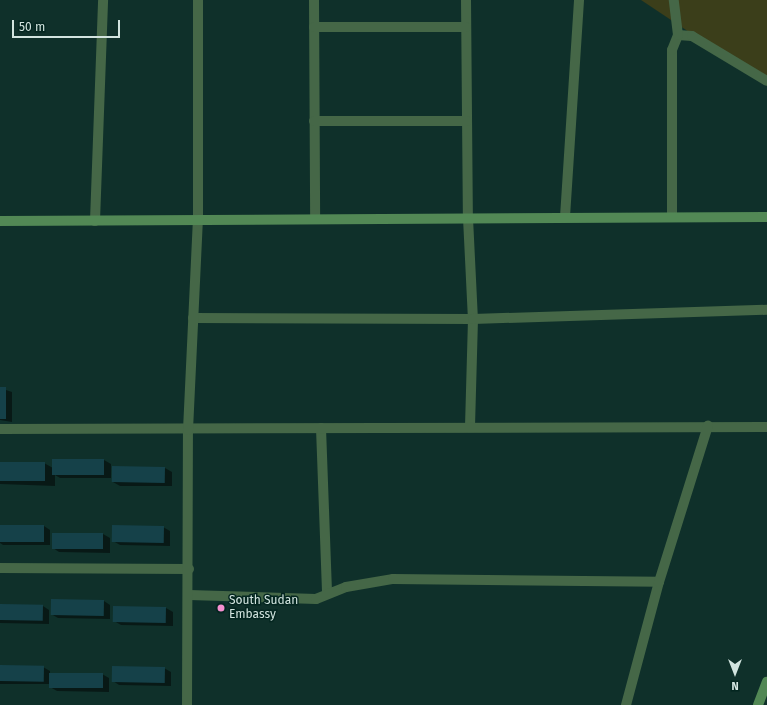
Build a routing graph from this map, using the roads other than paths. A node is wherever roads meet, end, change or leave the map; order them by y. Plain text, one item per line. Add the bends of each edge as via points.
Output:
1 (103, 0) edge
2 (198, 0) edge
3 (314, 0) edge
4 (466, 0) edge
5 (579, 0) edge
6 (674, 0) edge
7 (314, 27) junction
8 (466, 27) junction
9 (678, 35) junction
10 (767, 81) edge
11 (314, 121) junction
12 (467, 121) junction
13 (566, 217) junction
14 (672, 217) junction
15 (767, 217) edge
16 (468, 218) junction
17 (315, 219) junction
18 (95, 220) junction
19 (198, 220) junction
20 (0, 221) edge
21 (767, 310) edge
22 (193, 318) junction
23 (473, 319) junction
24 (708, 426) junction
25 (470, 427) junction
26 (767, 427) edge
27 (322, 428) junction
28 (0, 429) edge
29 (188, 430) junction
30 (0, 568) edge
31 (189, 570) junction
32 (659, 582) junction
33 (327, 594) junction
34 (189, 596) junction
35 (767, 682) edge
36 (187, 705) edge
37 (626, 705) edge
38 (758, 705) edge

1 - 18 street
2 - 19 street
3 - 7 street
4 - 8 street
5 - 13 street
6 - 9 street
7 - 8 street
7 - 11 street
8 - 12 street
9 - 10 street via 692,36
9 - 14 street via 672,50
11 - 12 street
11 - 17 street
12 - 16 street
13 - 14 street
13 - 16 street
14 - 15 street
16 - 17 street
16 - 23 street
17 - 19 street
18 - 19 street
18 - 20 street
19 - 22 street
21 - 23 street
22 - 23 street
22 - 29 street
23 - 25 street
24 - 25 street
24 - 26 street
24 - 32 street
25 - 27 street
27 - 29 street
27 - 33 street
28 - 29 street
29 - 31 street
30 - 31 street
31 - 34 street
32 - 33 street via 393,579 346,587
32 - 37 street
33 - 34 street via 316,599
34 - 36 street
35 - 38 street

